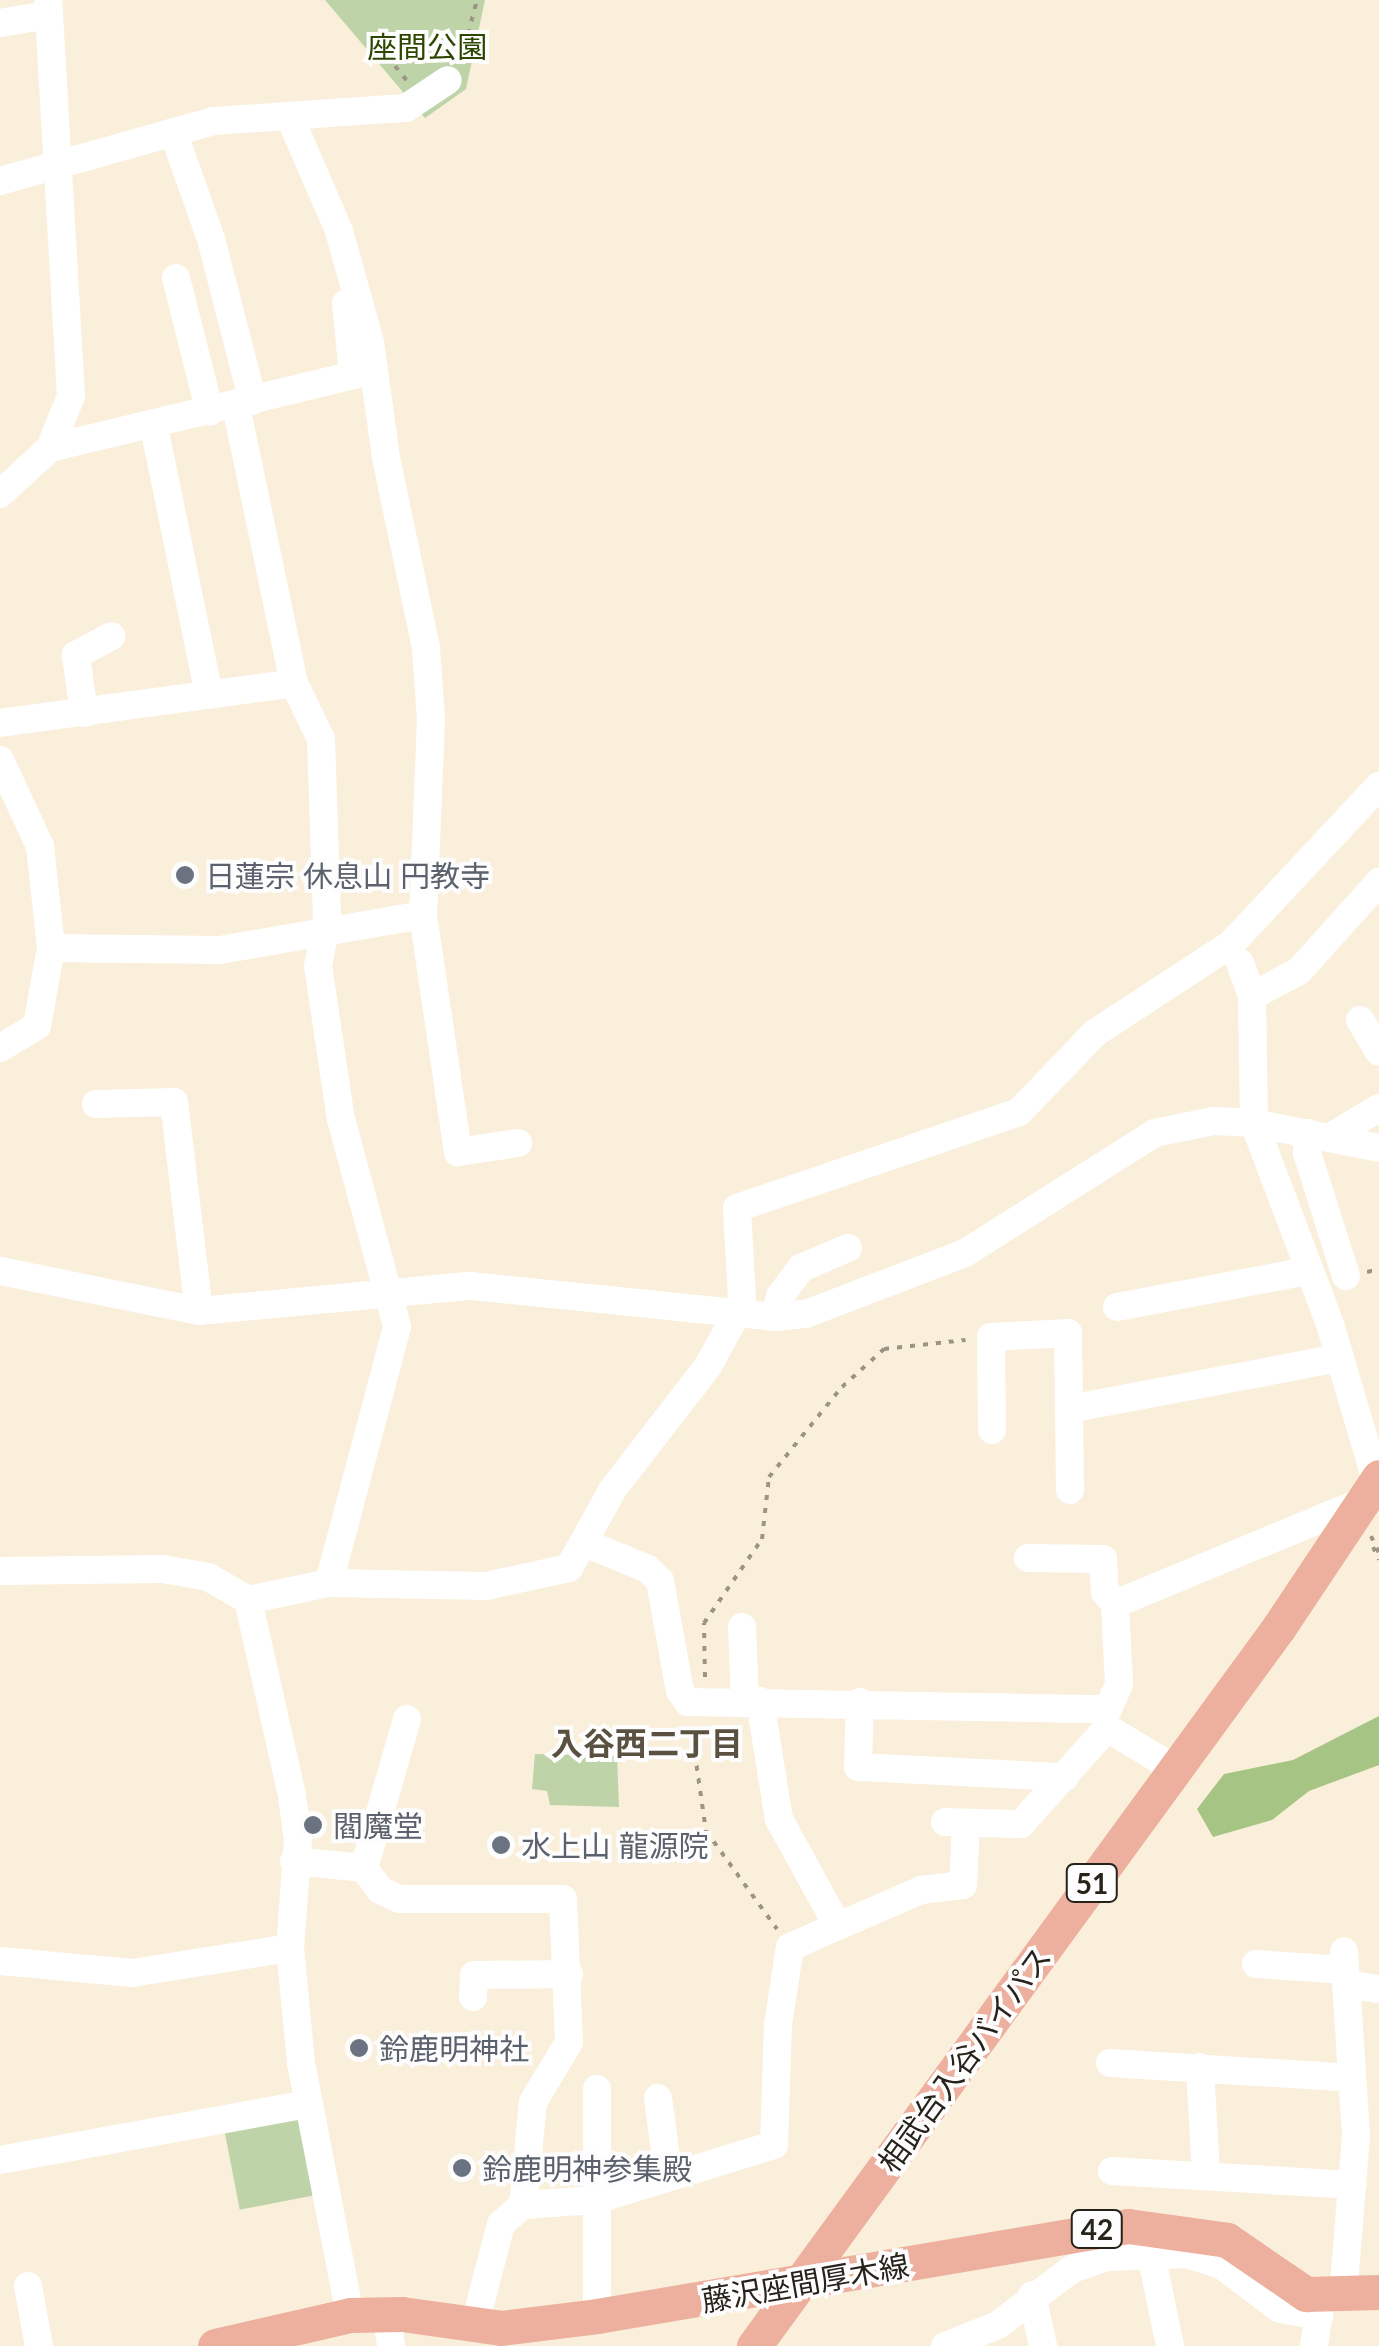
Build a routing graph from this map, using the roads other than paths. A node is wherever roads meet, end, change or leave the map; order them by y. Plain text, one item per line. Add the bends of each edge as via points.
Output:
1 (48, 7) edge
2 (0, 22) edge
3 (448, 80) road end
4 (292, 120) junction
5 (173, 132) junction
6 (61, 167) junction
7 (0, 181) edge
8 (176, 278) dead end
9 (351, 283) junction
10 (233, 406) junction
11 (154, 427) junction
12 (50, 448) junction
13 (0, 494) edge
14 (111, 636) dead end
15 (294, 683) junction
16 (208, 690) junction
17 (84, 713) junction
18 (0, 723) edge
19 (0, 760) edge
20 (1379, 786) edge
21 (1379, 882) edge
22 (423, 914) junction
23 (320, 937) junction
24 (51, 948) junction
25 (1240, 963) dead end
26 (1252, 996) junction
27 (1360, 1020) dead end
28 (0, 1048) edge
29 (1379, 1052) edge
30 (96, 1104) dead end
31 (1379, 1108) edge
32 (1254, 1123) junction
33 (1319, 1136) junction
34 (518, 1143) dead end
35 (1379, 1148) edge
36 (848, 1248) dead end
37 (0, 1271) edge
38 (1308, 1271) junction
39 (1346, 1276) dead end
40 (392, 1297) junction
41 (1117, 1307) dead end
42 (199, 1312) junction
43 (737, 1312) junction
44 (775, 1317) junction
45 (1340, 1358) junction
46 (1068, 1409) junction
47 (992, 1430) dead end
48 (1375, 1488) edge
49 (1070, 1490) dead end
50 (587, 1544) junction
51 (1028, 1558) dead end
52 (0, 1571) edge
53 (328, 1584) junction
54 (248, 1600) junction
55 (1115, 1604) junction
56 (742, 1627) dead end
57 (752, 1701) junction
58 (860, 1702) junction
59 (407, 1719) dead end
60 (1176, 1769) junction
61 (1065, 1778) junction
62 (294, 1861) junction
63 (364, 1868) junction
64 (837, 1925) junction
65 (290, 1948) junction
66 (0, 1962) edge
67 (1256, 1964) dead end
68 (1345, 1968) junction
69 (569, 1974) junction
70 (1379, 1989) edge
71 (474, 1996) dead end
72 (1110, 2063) dead end
73 (1200, 2067) junction
74 (1352, 2078) junction
75 (598, 2089) dead end
76 (658, 2098) dead end
77 (308, 2104) junction
78 (1367, 2136) edge
79 (0, 2160) edge
80 (1112, 2171) dead end
81 (668, 2174) junction
82 (1206, 2175) junction
83 (1353, 2185) junction
84 (596, 2200) junction
85 (524, 2205) junction
86 (1151, 2254) junction
87 (800, 2284) junction
88 (28, 2286) dead end
89 (1379, 2292) edge
90 (1032, 2295) junction
91 (1328, 2303) junction
92 (350, 2315) junction
93 (597, 2316) junction
94 (389, 2329) edge
95 (493, 2334) edge
96 (40, 2346) edge
97 (215, 2346) edge
98 (754, 2346) edge
99 (945, 2346) edge
100 (1043, 2346) edge
101 (1170, 2346) edge
102 (1314, 2346) edge

1 - 2 street
1 - 6 street
3 - 4 street via 406,108
4 - 5 street via 213,121
4 - 9 street via 339,231
5 - 6 street
5 - 10 street via 211,239
6 - 7 street
6 - 12 street via 71,396
8 - 10 street
9 - 10 street via 345,297 353,375
9 - 22 street via 370,342 386,458 426,648 431,718
10 - 11 street
10 - 15 street
11 - 12 street
11 - 16 street
12 - 13 street
14 - 17 street via 76,655
15 - 16 street
15 - 23 street via 321,739 327,919
16 - 17 street
17 - 18 street
19 - 24 street via 40,846
20 - 43 street via 1231,944 1095,1032 1019,1112 746,1200 737,1208
21 - 26 street via 1299,971
22 - 23 street
22 - 34 street via 458,1152
23 - 24 street via 220,950
23 - 40 street via 318,966 341,1119
24 - 28 street via 37,1026
25 - 26 street
26 - 32 street
27 - 29 street
30 - 42 street via 174,1102
31 - 33 street
32 - 33 street
32 - 38 street
32 - 44 street via 1214,1121 1156,1133 965,1253 806,1314
33 - 35 street
33 - 39 street via 1306,1153
36 - 44 street via 801,1268 780,1296
37 - 42 street
38 - 41 street
38 - 45 street
40 - 42 street
40 - 43 street via 470,1286
40 - 53 street via 396,1345
43 - 44 street
43 - 50 street via 708,1366 614,1489
45 - 46 street
45 - 48 street
46 - 47 street via 1068,1334 992,1337
46 - 49 street
48 - 55 street
48 - 60 main road, 相武台入谷バイパス / 51
50 - 53 street via 569,1568 486,1586
50 - 57 street via 648,1570 660,1582 680,1691 697,1702
51 - 55 street via 1102,1559 1105,1592
52 - 54 street via 163,1569 208,1576
53 - 54 street
54 - 62 street via 292,1796
55 - 58 street via 1119,1684 1108,1709
56 - 57 street
57 - 58 street
57 - 64 street via 779,1820
58 - 61 street via 858,1768
59 - 63 street
60 - 61 street via 1107,1728
60 - 87 main road, 相武台入谷バイパス / 51
61 - 64 street via 1021,1824 956,1822 963,1886 921,1890
62 - 63 street
62 - 65 street
63 - 69 street via 380,1890 399,1899 564,1899
64 - 81 street via 790,1947 778,2025 774,2145 760,2155
65 - 66 street via 132,1974
65 - 77 street
67 - 68 street
68 - 70 street
68 - 74 street
69 - 71 street via 474,1975
69 - 85 street via 569,2042 533,2102
72 - 73 street
73 - 74 street
73 - 82 street
74 - 78 street
75 - 84 street
76 - 81 street
77 - 79 street
77 - 92 street
78 - 83 street
80 - 82 street
81 - 84 street
82 - 83 street
83 - 91 street
84 - 85 street
84 - 93 street
85 - 95 street via 501,2224
86 - 90 street via 1072,2268
86 - 91 street via 1187,2254 1223,2266 1280,2309
86 - 101 street
87 - 91 main road, 藤沢座間厚木線 / 42 via 1128,2226 1228,2240 1292,2288
87 - 93 main road, 藤沢座間厚木線 / 42
87 - 98 main road, 相武台入谷バイパス / 51
88 - 96 street
89 - 91 main road
90 - 99 street via 998,2324
90 - 100 street
91 - 102 street
92 - 94 main road, 藤沢座間厚木線 / 42
92 - 97 main road, 藤沢座間厚木線 / 42
93 - 95 main road, 藤沢座間厚木線 / 42
94 - 95 main road, 藤沢座間厚木線 / 42

